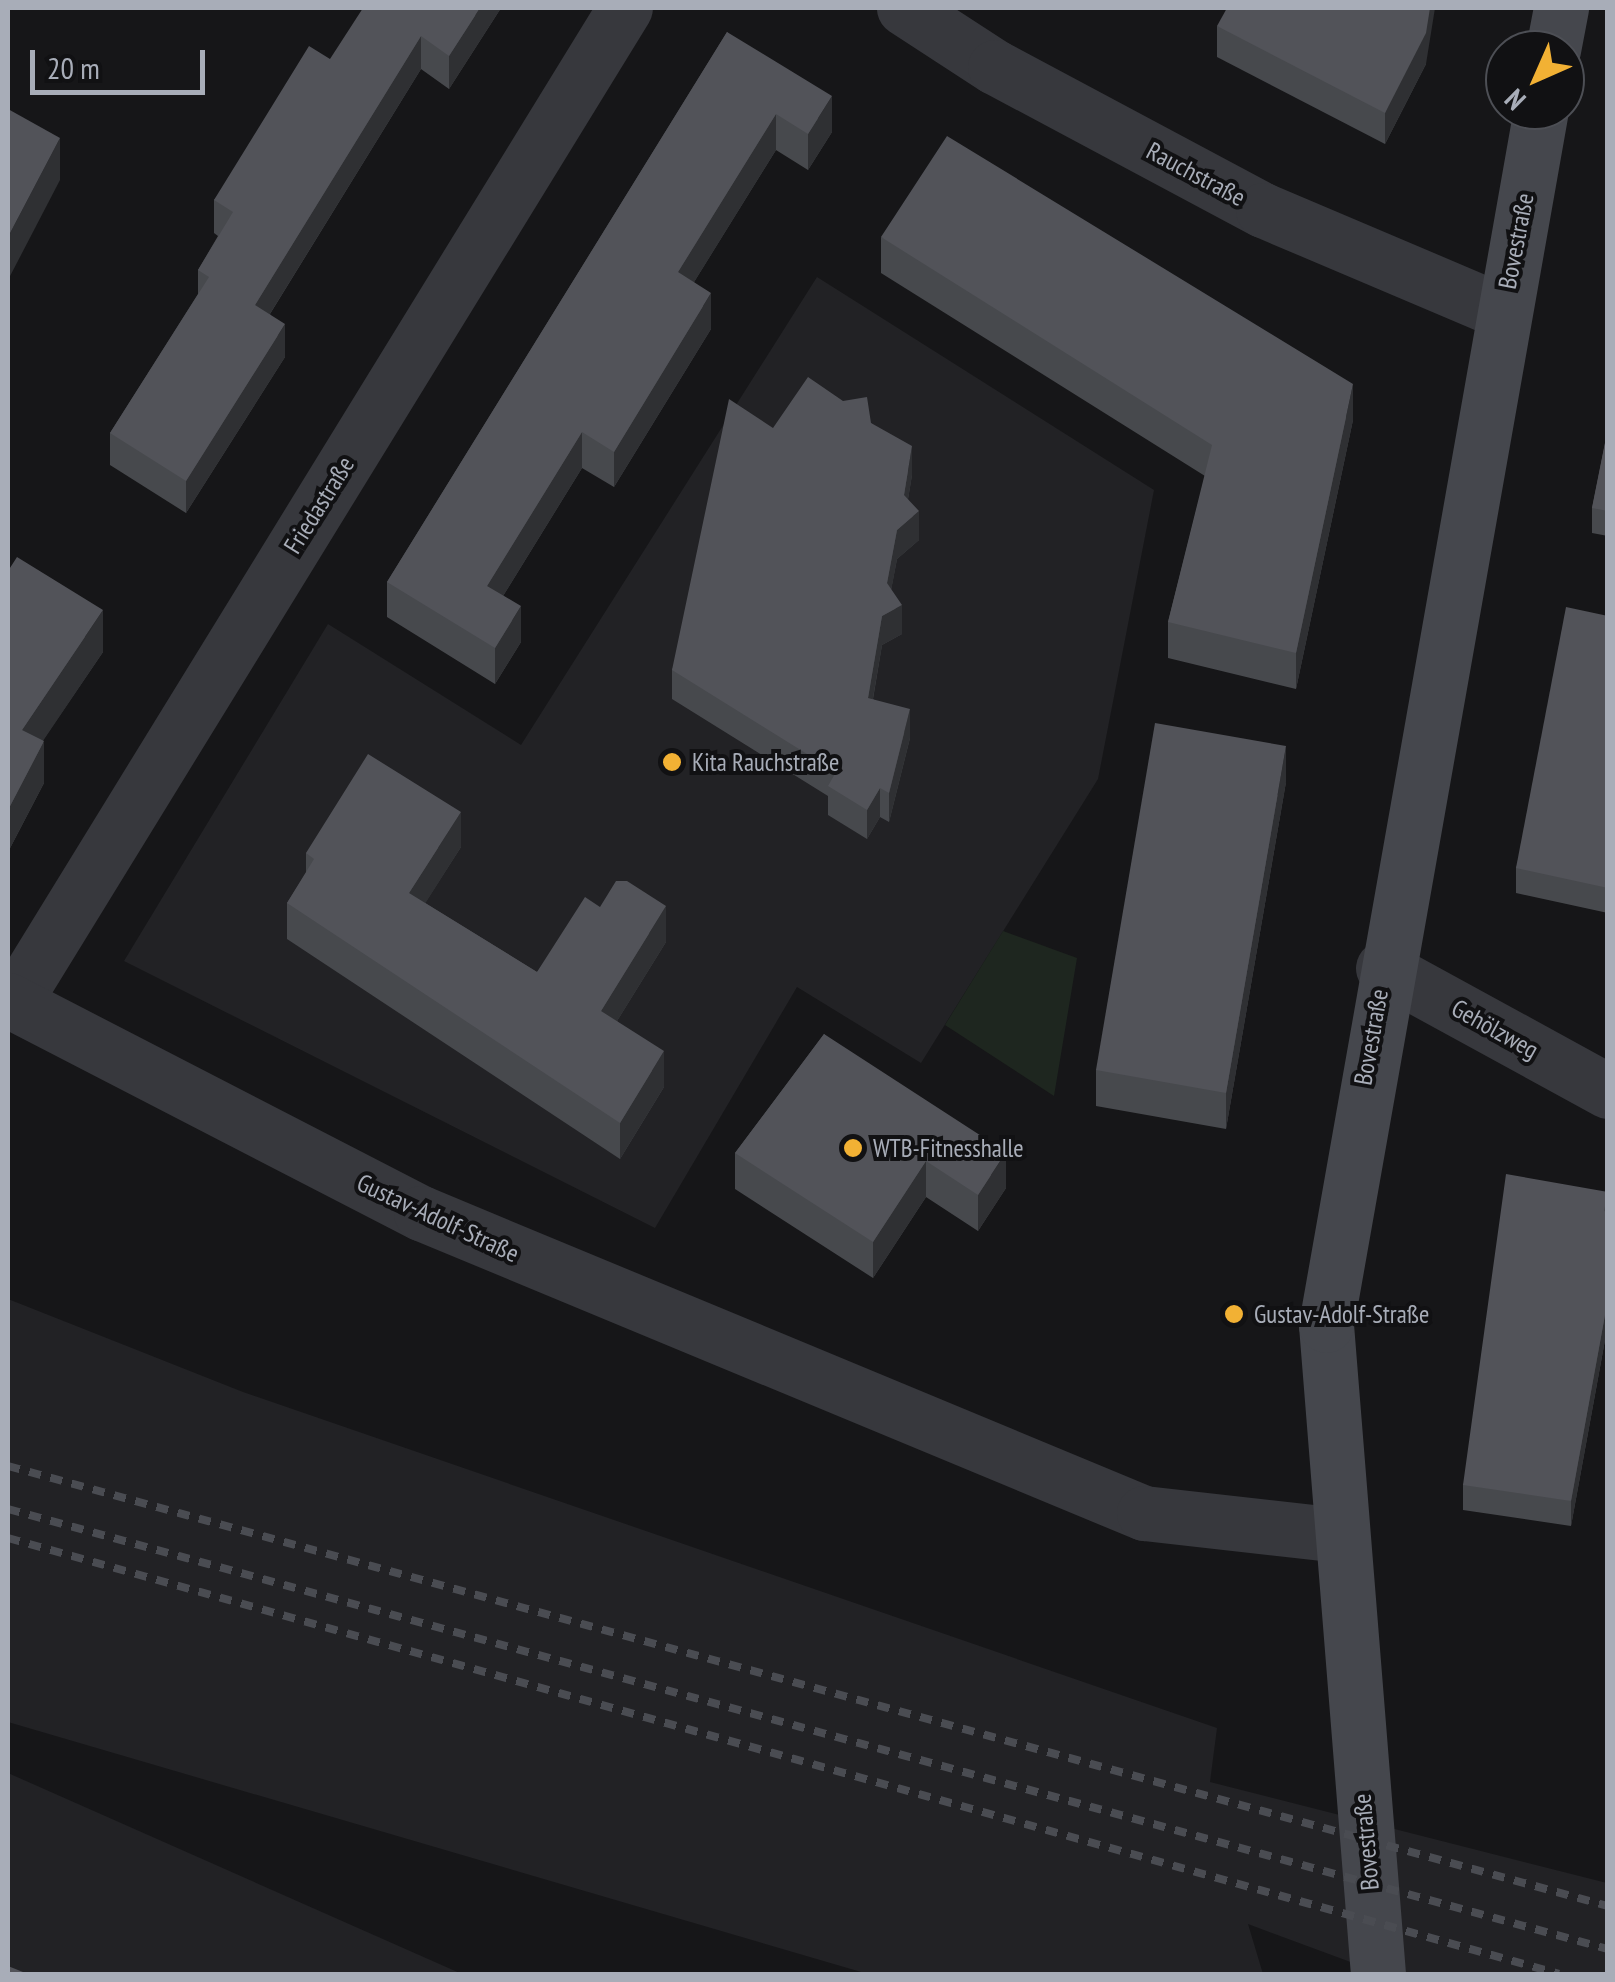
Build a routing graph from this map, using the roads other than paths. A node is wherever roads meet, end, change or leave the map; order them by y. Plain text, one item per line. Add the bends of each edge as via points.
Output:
1 (625, 8) edge
2 (904, 8) edge
3 (1537, 130) edge
4 (1502, 312) junction
5 (1383, 968) junction
6 (10, 1002) edge
7 (1608, 1091) edge
8 (1340, 1534) junction
9 (1378, 1974) edge

1 - 6 street, Friedastraße
2 - 4 street, Rauchstraße via 995,67 1263,210
3 - 4 main road, Bovestraße
4 - 5 main road, Bovestraße
5 - 7 street, Gehölzweg
5 - 8 main road, Bovestraße via 1326,1326
6 - 8 street, Gustav-Adolf-Straße via 421,1213 1144,1512
8 - 9 main road, Bovestraße

